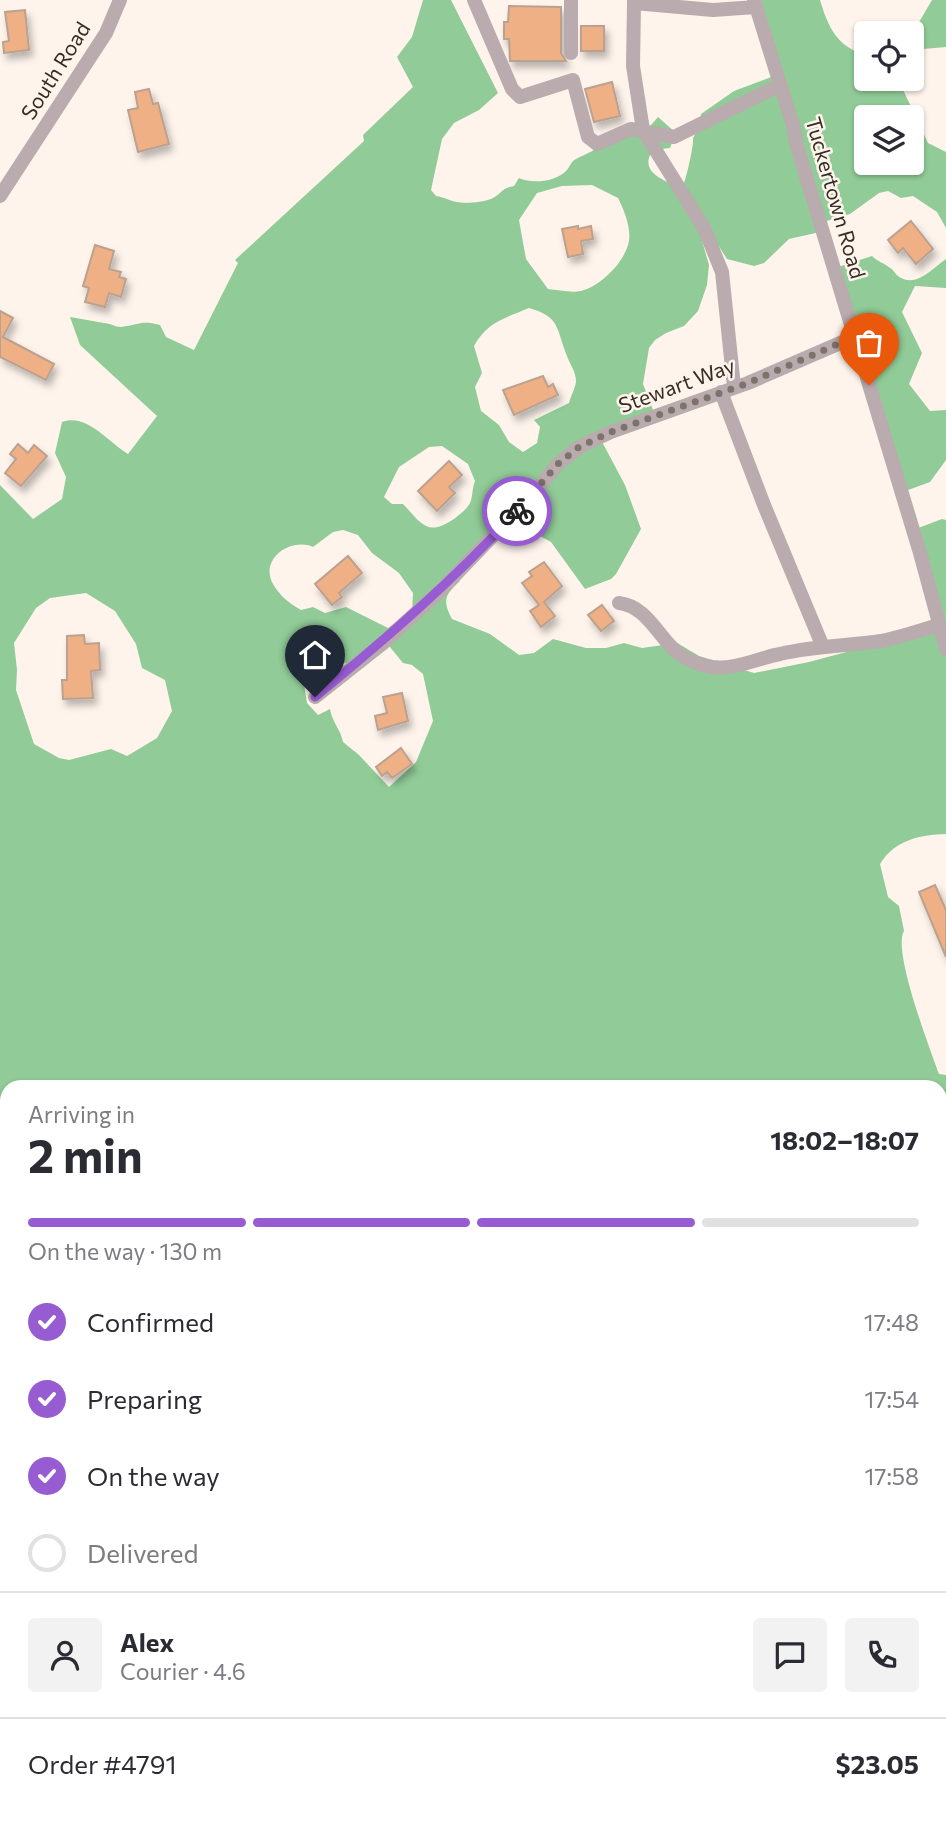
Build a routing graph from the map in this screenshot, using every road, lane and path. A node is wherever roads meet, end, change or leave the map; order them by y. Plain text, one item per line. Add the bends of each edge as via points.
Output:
1 (120, 0) edge
2 (474, 0) edge
3 (571, 0) edge
4 (634, 2) edge
5 (755, 3) edge
6 (571, 54) dead end
7 (780, 85) junction
8 (643, 130) junction
9 (0, 196) edge
10 (854, 337) junction
11 (728, 390) junction
12 (619, 603) dead end
13 (938, 625) junction
14 (822, 647) junction
15 (946, 649) edge
16 (315, 697) dead end

1 - 9 street, South Road via 106,33
2 - 8 street via 512,89 520,97 573,80 588,137 597,144 631,129
3 - 6 street
4 - 5 street via 713,10
4 - 8 street via 633,66
5 - 7 street, Tuckertown Road
7 - 8 street via 674,137
7 - 10 street, Tuckertown Road
8 - 11 street via 704,228 722,272
10 - 11 street, Stewart Way
10 - 13 street, Tuckertown Road
11 - 14 street via 764,505
11 - 16 street, Stewart Way via 579,447 441,590
12 - 14 street via 642,612 676,653 713,667
13 - 14 street via 880,641
13 - 15 street, Tuckertown Road

